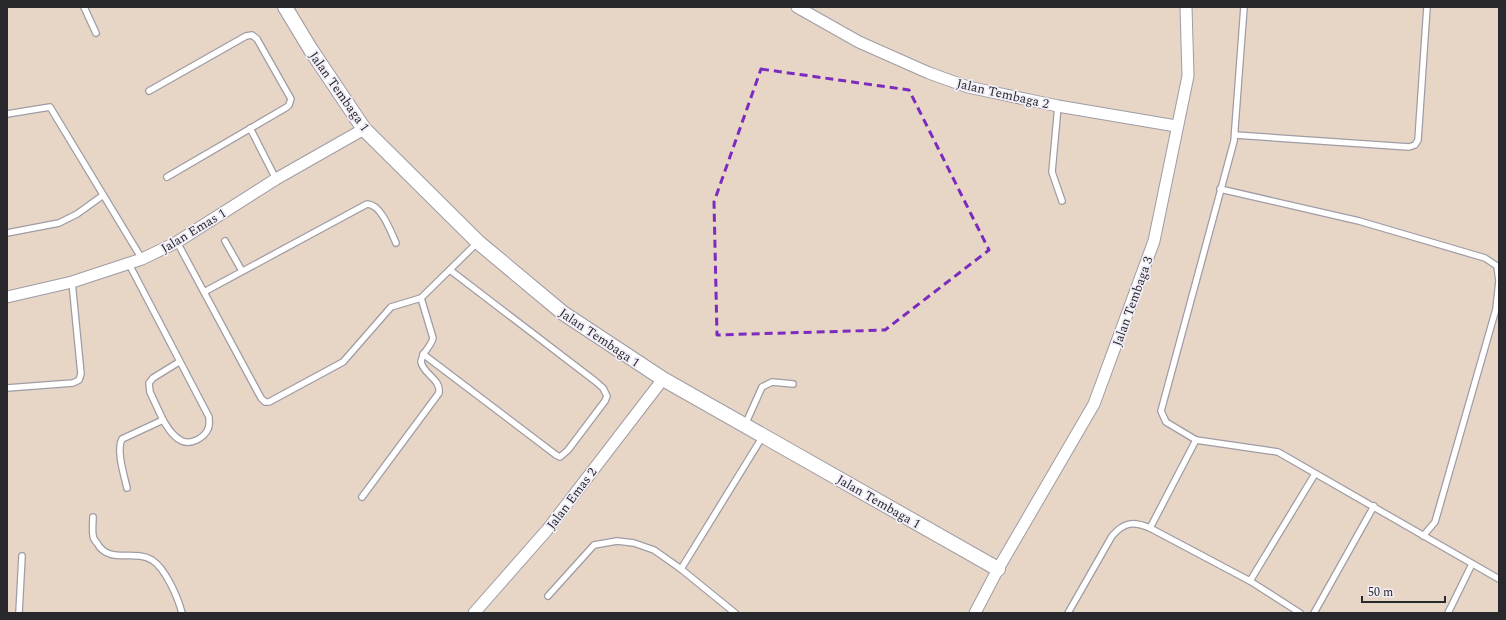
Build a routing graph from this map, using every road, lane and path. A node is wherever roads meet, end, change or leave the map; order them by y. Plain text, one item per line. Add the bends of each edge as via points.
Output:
1 (84, 7) edge
2 (285, 7) edge
3 (797, 7) edge
4 (1186, 7) edge
5 (1244, 7) edge
6 (1427, 7) edge
7 (96, 33) dead end
8 (149, 91) dead end
9 (1058, 106) junction
10 (7, 114) edge
11 (1176, 126) junction
12 (250, 128) junction
13 (364, 129) junction
14 (1234, 135) junction
15 (167, 177) dead end
16 (276, 179) junction
17 (1220, 189) junction
18 (102, 196) junction
19 (1062, 201) dead end
20 (7, 233) edge
21 (225, 241) dead end
22 (177, 242) junction
23 (478, 242) junction
24 (396, 243) dead end
25 (142, 259) junction
26 (129, 264) junction
27 (450, 270) junction
28 (242, 271) junction
29 (72, 282) junction
30 (204, 292) junction
31 (7, 297) edge
32 (421, 298) junction
33 (1497, 310) edge
34 (423, 354) junction
35 (179, 362) junction
36 (663, 379) junction
37 (793, 384) dead end
38 (7, 388) edge
39 (163, 420) junction
40 (745, 425) junction
41 (763, 436) junction
42 (1196, 440) junction
43 (1315, 474) junction
44 (127, 488) dead end
45 (362, 497) dead end
46 (1374, 506) junction
47 (93, 517) dead end
48 (1150, 528) junction
49 (1423, 536) junction
50 (22, 556) dead end
51 (1472, 564) junction
52 (681, 568) junction
53 (998, 569) junction
54 (1499, 580) edge
55 (1250, 581) junction
56 (548, 596) dead end
57 (19, 613) edge
58 (182, 613) edge
59 (474, 613) edge
60 (735, 613) edge
61 (975, 613) edge
62 (1068, 613) edge
63 (1300, 613) edge
64 (1314, 613) edge
65 (1448, 613) edge

1 - 7 lane
2 - 13 street, Jalan Tembaga 1
3 - 9 street, Jalan Tembaga 2 via 859,42 929,73 968,87
4 - 11 street, Jalan Tembaga 3 via 1188,76
5 - 14 lane
6 - 14 lane via 1418,140 1415,145 1409,147
8 - 12 lane via 252,35 258,39 291,99 287,107
9 - 11 street, Jalan Tembaga 2
9 - 19 lane via 1052,172
10 - 18 lane via 50,107
11 - 53 street, Jalan Tembaga 3 via 1154,241 1094,404
12 - 15 lane
12 - 16 lane
13 - 16 street, Jalan Emas 1
13 - 23 street, Jalan Tembaga 1
14 - 17 lane
16 - 22 street, Jalan Emas 1
17 - 33 lane via 1359,221 1485,258 1498,269
17 - 42 lane via 1161,411 1166,422
18 - 20 lane via 59,223
18 - 25 lane
21 - 28 lane
22 - 25 street, Jalan Emas 1
22 - 30 lane
23 - 27 lane
23 - 36 street, Jalan Tembaga 1 via 563,314
24 - 28 lane via 384,218 375,206 367,204
25 - 26 street, Jalan Emas 1
26 - 29 street, Jalan Emas 1
26 - 35 lane
27 - 32 lane
27 - 34 lane via 595,381 607,396 568,450 560,457
28 - 30 lane
29 - 31 street, Jalan Emas 1
29 - 38 lane via 79,380 73,383
30 - 32 lane via 265,402 343,362 390,307
32 - 34 lane via 433,338
33 - 49 lane via 1434,522
34 - 45 lane via 422,366 438,385 439,393
35 - 39 lane via 153,378 150,383 150,392
35 - 39 lane via 209,417 208,429 198,440 183,442
36 - 40 street, Jalan Tembaga 1
36 - 59 street, Jalan Emas 2 via 546,530
37 - 40 lane via 772,382 762,387
39 - 44 lane via 125,437 120,442
40 - 41 street, Jalan Tembaga 1
41 - 52 lane
41 - 53 street, Jalan Tembaga 1
42 - 43 lane via 1278,452
42 - 48 lane
43 - 46 lane
43 - 55 lane
46 - 49 lane
46 - 64 lane
47 - 58 lane via 93,537 100,549 112,556 141,556 152,560 168,580
48 - 55 lane
48 - 62 lane via 1133,523 1118,529
49 - 51 lane
50 - 57 lane
51 - 54 lane
51 - 65 lane
52 - 56 lane via 654,550 634,543 617,541 594,545
52 - 60 lane
53 - 61 street, Jalan Tembaga 3
55 - 63 lane

